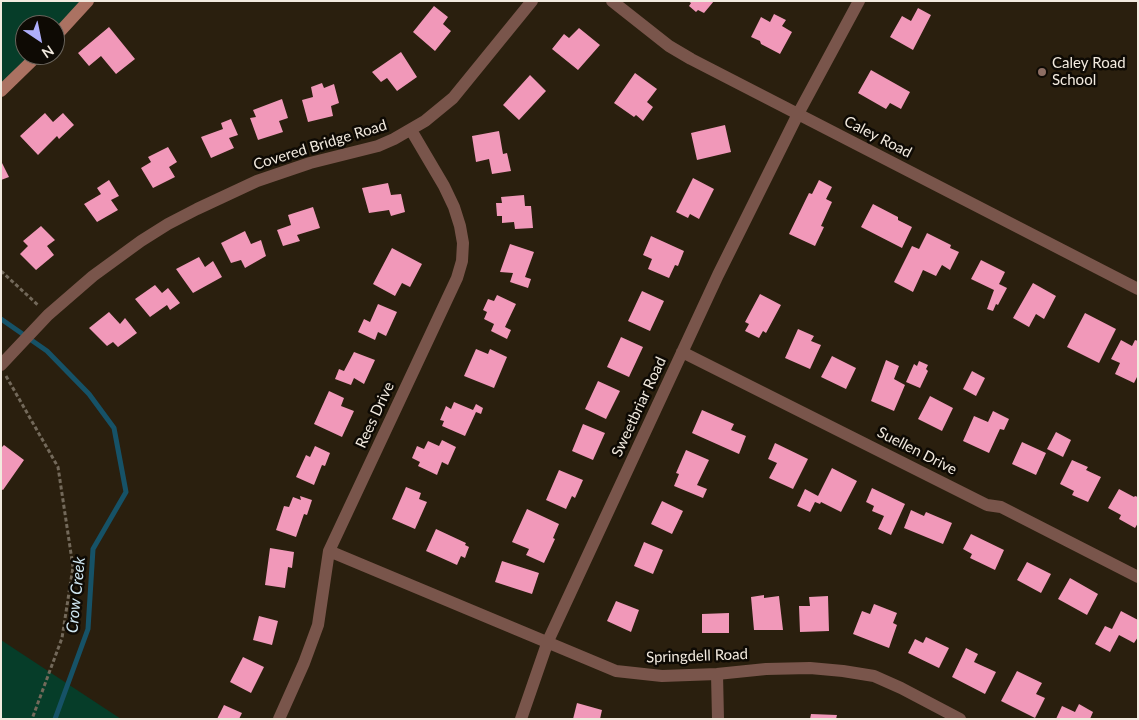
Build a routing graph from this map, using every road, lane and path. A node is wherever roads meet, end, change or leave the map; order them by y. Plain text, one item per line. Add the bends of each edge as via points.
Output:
1 (88, 1) edge
2 (532, 1) edge
3 (612, 1) edge
4 (859, 1) edge
5 (65, 25) edge
6 (28, 65) edge
7 (1, 91) edge
8 (798, 114) junction
9 (411, 130) junction
10 (1, 271) edge
11 (1138, 289) edge
12 (48, 316) junction
13 (682, 352) junction
14 (1, 367) edge
15 (329, 551) junction
16 (1138, 578) edge
17 (548, 641) junction
18 (717, 674) junction
19 (32, 719) edge
20 (278, 719) edge
21 (521, 719) edge
22 (718, 719) edge
23 (960, 719) edge

1 - 5 main road
2 - 9 street, Covered Bridge Road via 453,98
3 - 8 street, Caley Road via 669,46
4 - 8 street, Sweetbriar Road
6 - 7 main road
8 - 11 street, Caley Road
8 - 13 street, Sweetbriar Road
9 - 12 street, Covered Bridge Road via 378,146 276,174 197,208 116,258
9 - 15 street, Rees Drive via 454,207 463,243 462,261 454,285
10 - 12 path
12 - 14 street, Covered Bridge Road
13 - 16 street, Suellen Drive via 987,504 1001,507
13 - 17 street, Sweetbriar Road
14 - 19 path via 58,467 72,567 62,638
15 - 17 street, Springdell Road
15 - 20 street, Rees Drive via 318,625
17 - 18 street, Springdell Road via 616,671 662,676
17 - 21 street, Sweetbriar Road
18 - 22 street
18 - 23 street, Springdell Road via 810,668 874,676

